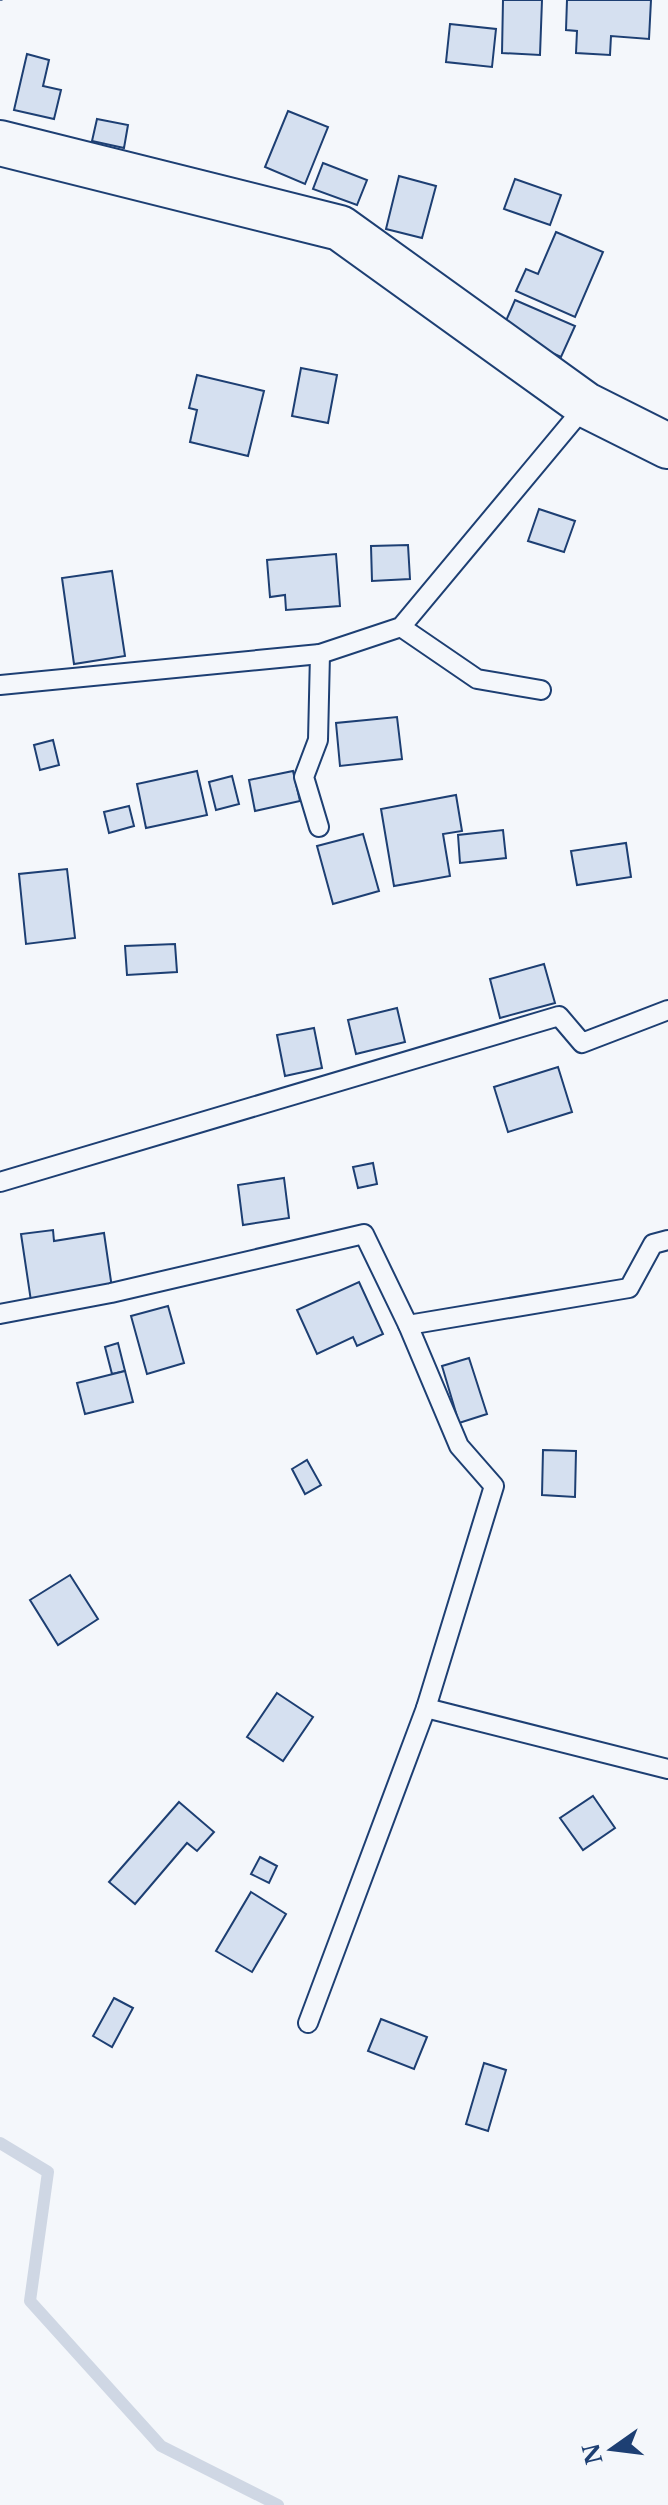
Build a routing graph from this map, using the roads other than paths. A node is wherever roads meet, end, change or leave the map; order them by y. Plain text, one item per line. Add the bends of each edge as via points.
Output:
1 (0, 143) edge
2 (586, 405) junction
3 (668, 446) edge
4 (401, 627) junction
5 (320, 654) junction
6 (0, 685) edge
7 (541, 690) dead end
8 (319, 827) dead end
9 (668, 1010) edge
10 (0, 1182) edge
11 (668, 1240) edge
12 (0, 1314) edge
13 (408, 1325) junction
14 (426, 1708) junction
15 (668, 1769) edge
16 (308, 2023) dead end

1 - 2 street via 340,228
2 - 3 street
2 - 4 lane
4 - 5 lane
4 - 7 lane via 477,679
5 - 6 lane
5 - 8 lane via 318,740 304,777
9 - 10 lane via 582,1043 559,1016
11 - 13 lane via 653,1244 629,1288
12 - 13 lane via 364,1234
13 - 14 lane via 459,1446 494,1486
14 - 15 lane
14 - 16 lane

